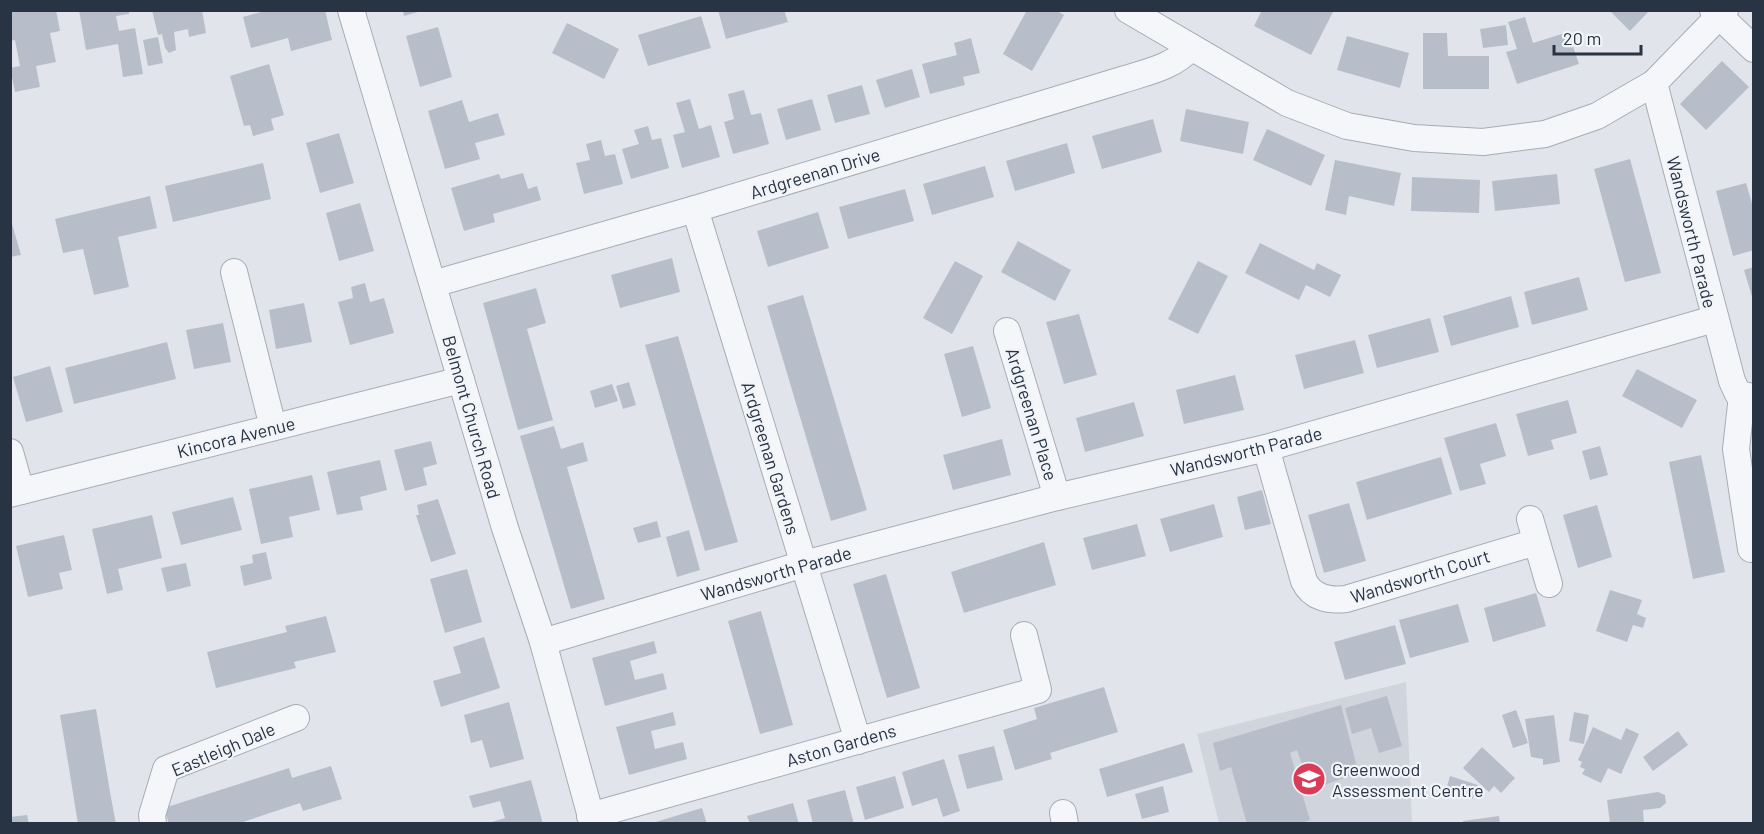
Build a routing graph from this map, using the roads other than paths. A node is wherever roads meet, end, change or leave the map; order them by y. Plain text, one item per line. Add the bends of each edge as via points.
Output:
1 (351, 10) edge
2 (1128, 10) edge
3 (1719, 12) edge
4 (1162, 19) edge
5 (1191, 47) junction
6 (1754, 49) edge
7 (1654, 83) junction
8 (695, 210) junction
9 (234, 272) dead end
10 (433, 284) junction
11 (1714, 319) junction
12 (1007, 331) dead end
13 (461, 380) junction
14 (1748, 397) edge
15 (273, 427) junction
16 (1266, 448) junction
17 (10, 452) edge
18 (16, 492) edge
19 (1057, 497) junction
20 (1751, 549) dead end
21 (804, 564) junction
22 (1549, 584) dead end
23 (1024, 636) dead end
24 (543, 642) junction
25 (296, 718) dead end
26 (858, 741) junction
27 (591, 820) edge
28 (153, 824) edge

1 - 10 street, Belmont Church Road
2 - 4 street
3 - 6 street
3 - 7 street
4 - 5 street
5 - 7 street via 1287,103 1347,126 1414,138 1483,142 1545,134 1597,116
5 - 8 street, Ardgreenan Drive via 1169,64 1122,80
7 - 11 street, Wandsworth Parade
8 - 10 street, Ardgreenan Drive
8 - 21 street, Ardgreenan Gardens
9 - 15 street
10 - 13 street, Belmont Church Road
11 - 14 street via 1734,388
11 - 16 street, Wandsworth Parade
12 - 19 street, Ardgreenan Place
13 - 15 street, Kincora Avenue
13 - 24 street, Belmont Church Road
14 - 20 street via 1736,449
15 - 18 street, Kincora Avenue
16 - 19 street, Wandsworth Parade
16 - 22 street, Wandsworth Court via 1304,580 1318,596 1346,599 1533,530
17 - 18 street
19 - 21 street, Wandsworth Parade
21 - 24 street, Wandsworth Parade
21 - 26 street, Ardgreenan Gardens
23 - 26 street, Aston Gardens via 1038,690
24 - 27 street, Belmont Church Road
25 - 28 street, Eastleigh Dale via 166,770 152,815
26 - 27 street, Aston Gardens

